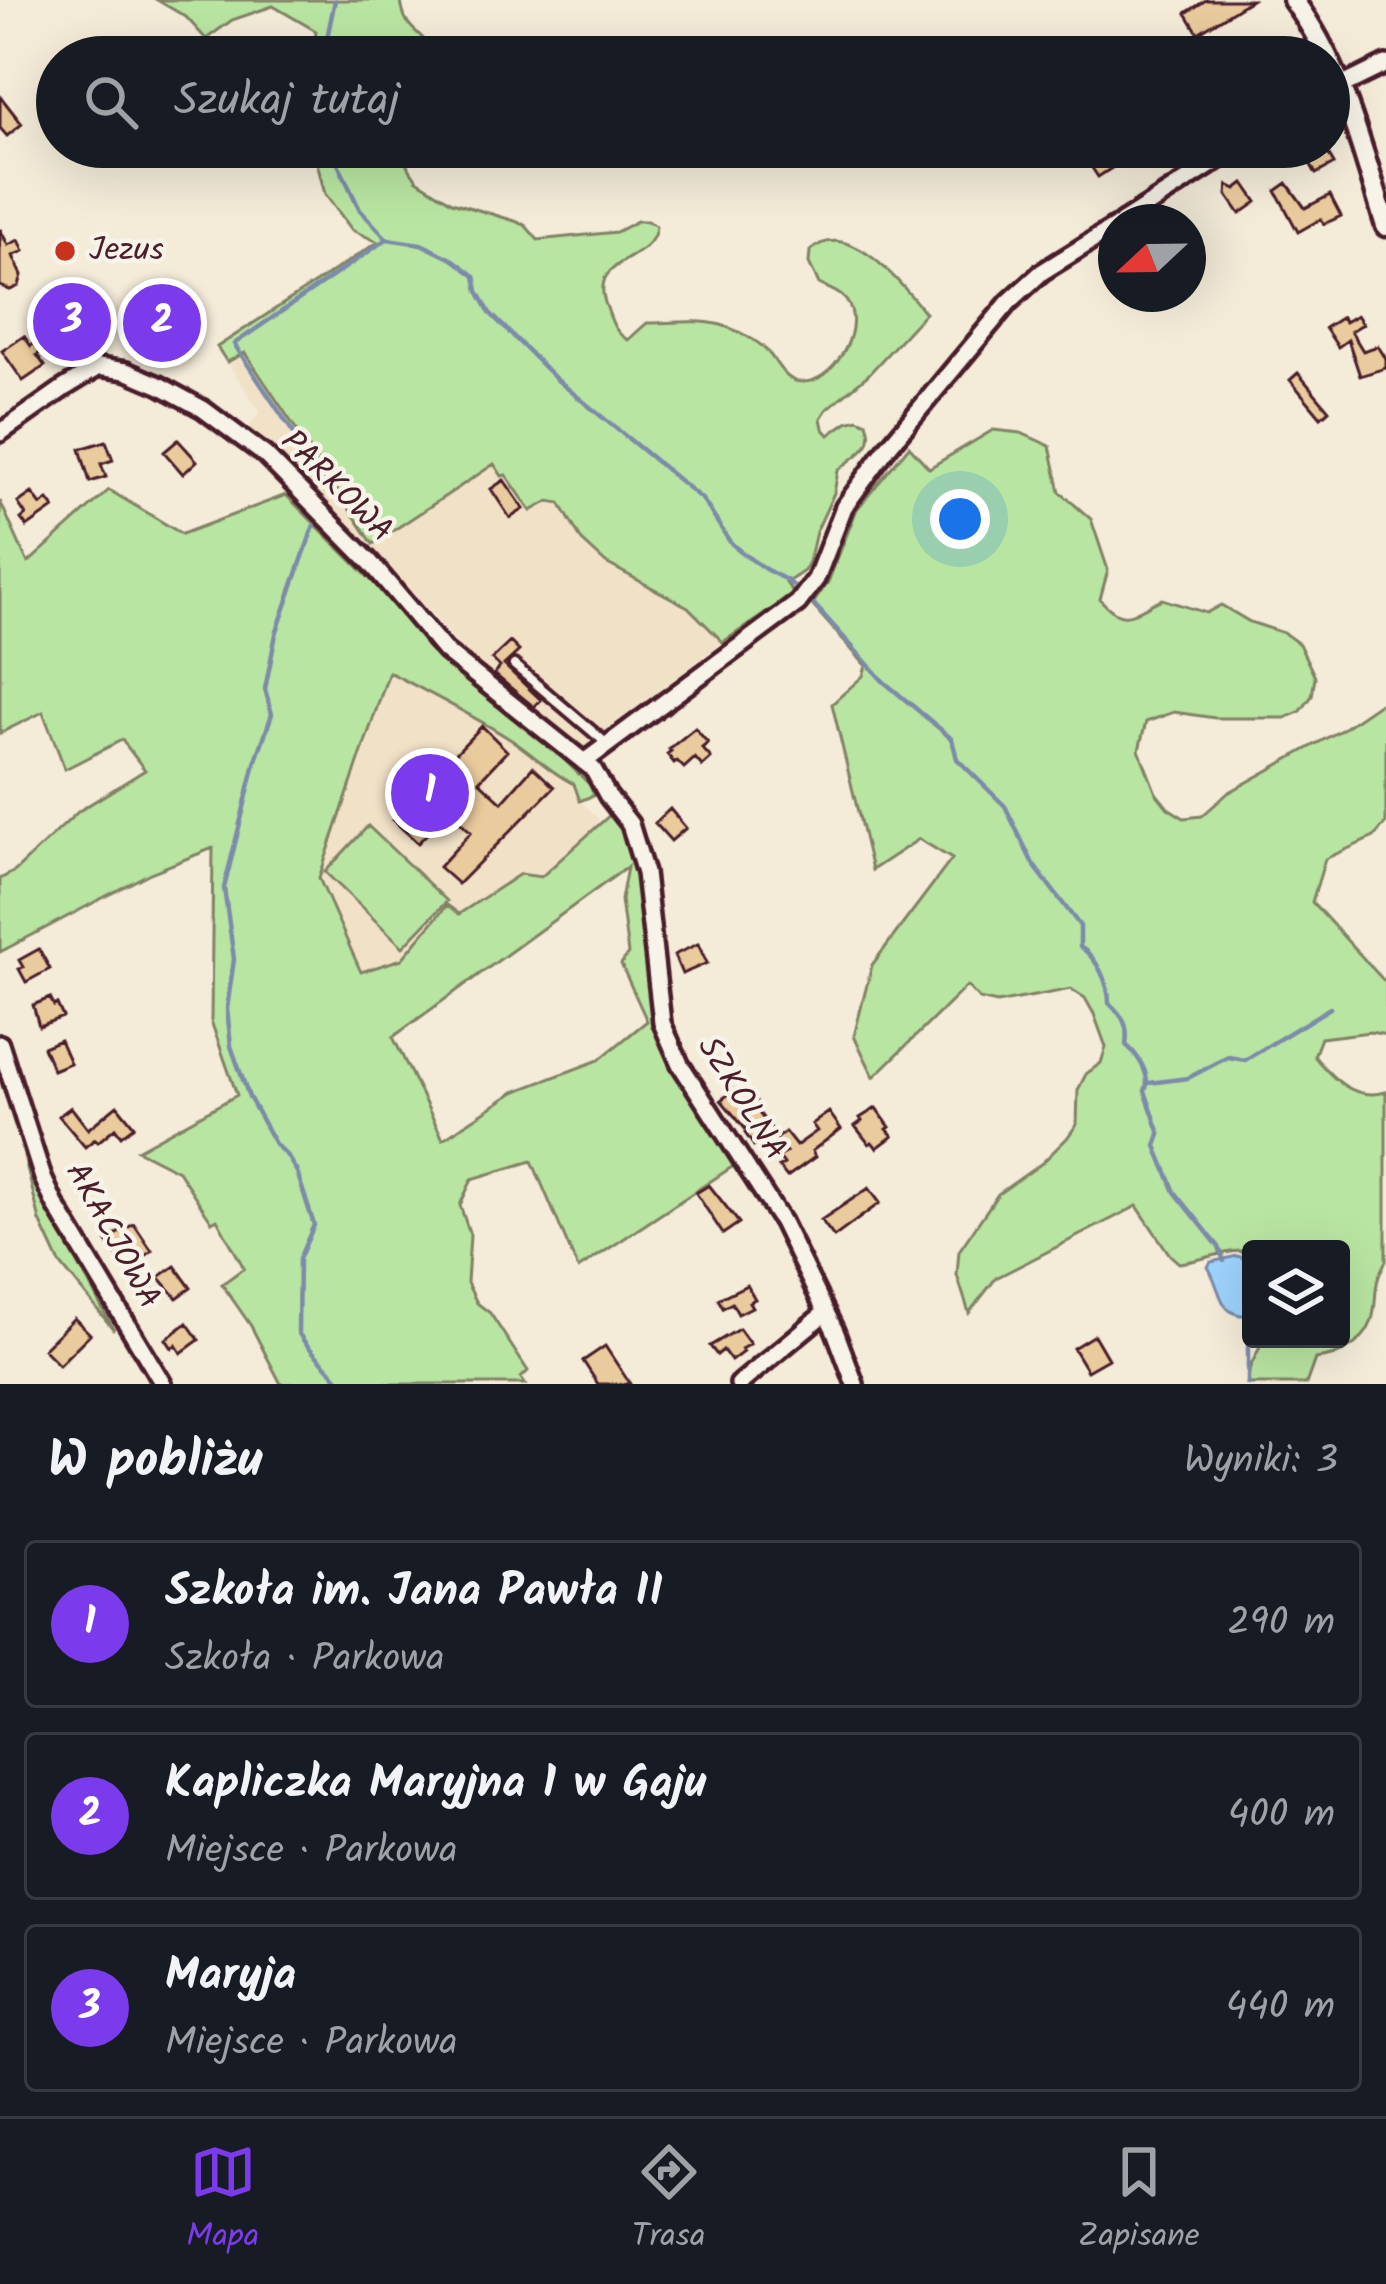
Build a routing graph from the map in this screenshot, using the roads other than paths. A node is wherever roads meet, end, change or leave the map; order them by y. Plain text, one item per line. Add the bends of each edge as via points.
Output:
1 (1293, 0) edge
2 (1317, 36) edge
3 (1386, 64) edge
4 (1350, 81) edge
5 (1350, 129) edge
6 (1206, 168) edge
7 (1150, 204) edge
8 (1386, 226) edge
9 (1098, 237) edge
10 (0, 433) edge
11 (514, 665) dead end
12 (607, 744) junction
13 (588, 765) junction
14 (0, 1044) edge
15 (826, 1312) junction
16 (163, 1384) edge
17 (740, 1384) edge
18 (855, 1384) edge

1 - 2 street
3 - 4 street
5 - 8 street
6 - 7 street
9 - 12 street via 1009,302 888,447 844,507 798,603
10 - 13 street, PARKOWA via 98,367 173,392 265,455 445,651
11 - 12 lane
12 - 13 street
13 - 15 street, SZKOLNA via 630,824 645,873 662,1023 782,1222
14 - 16 street, AKACJOWA via 55,1204
15 - 17 street
15 - 18 street, SZKOLNA

